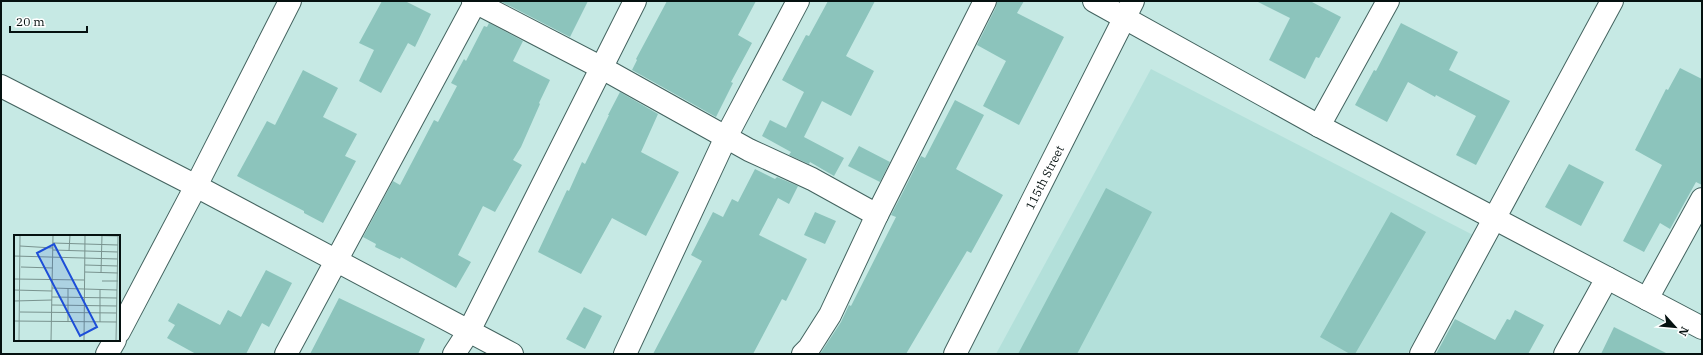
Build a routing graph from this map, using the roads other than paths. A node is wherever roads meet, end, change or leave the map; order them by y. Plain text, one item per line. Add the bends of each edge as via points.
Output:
1 (290, 1) edge
2 (475, 1) edge
3 (635, 1) edge
4 (798, 1) edge
5 (985, 1) edge
6 (1094, 1) edge
7 (1388, 1) edge
8 (1612, 1) edge
9 (1128, 10) edge
10 (602, 68) junction
11 (1, 86) edge
12 (1319, 126) junction
13 (726, 137) junction
14 (196, 186) junction
15 (1702, 199) edge
16 (877, 215) junction
17 (1494, 218) junction
18 (336, 260) junction
19 (1607, 278) junction
20 (1648, 300) junction
21 (1702, 328) edge
22 (120, 330) edge
23 (469, 331) junction
24 (114, 341) edge
25 (107, 354) edge
26 (286, 354) edge
27 (454, 354) edge
28 (512, 354) edge
29 (625, 354) edge
30 (802, 354) edge
31 (955, 354) edge
32 (1421, 354) edge
33 (1565, 354) edge

1 - 14 street
2 - 10 street
2 - 18 street
3 - 10 street
4 - 13 street
5 - 16 street
6 - 9 street
7 - 12 street
8 - 17 street
9 - 12 street
9 - 31 street, 115th Street
10 - 13 street
10 - 23 street
11 - 14 street
12 - 17 street
13 - 16 street via 812,179
13 - 29 street
14 - 18 street
14 - 22 street
15 - 20 street
16 - 30 street via 830,314 809,348
17 - 19 street
17 - 32 street
18 - 23 street
18 - 26 street
19 - 20 street
19 - 33 street
20 - 21 street
23 - 27 street
23 - 28 street
24 - 25 street

